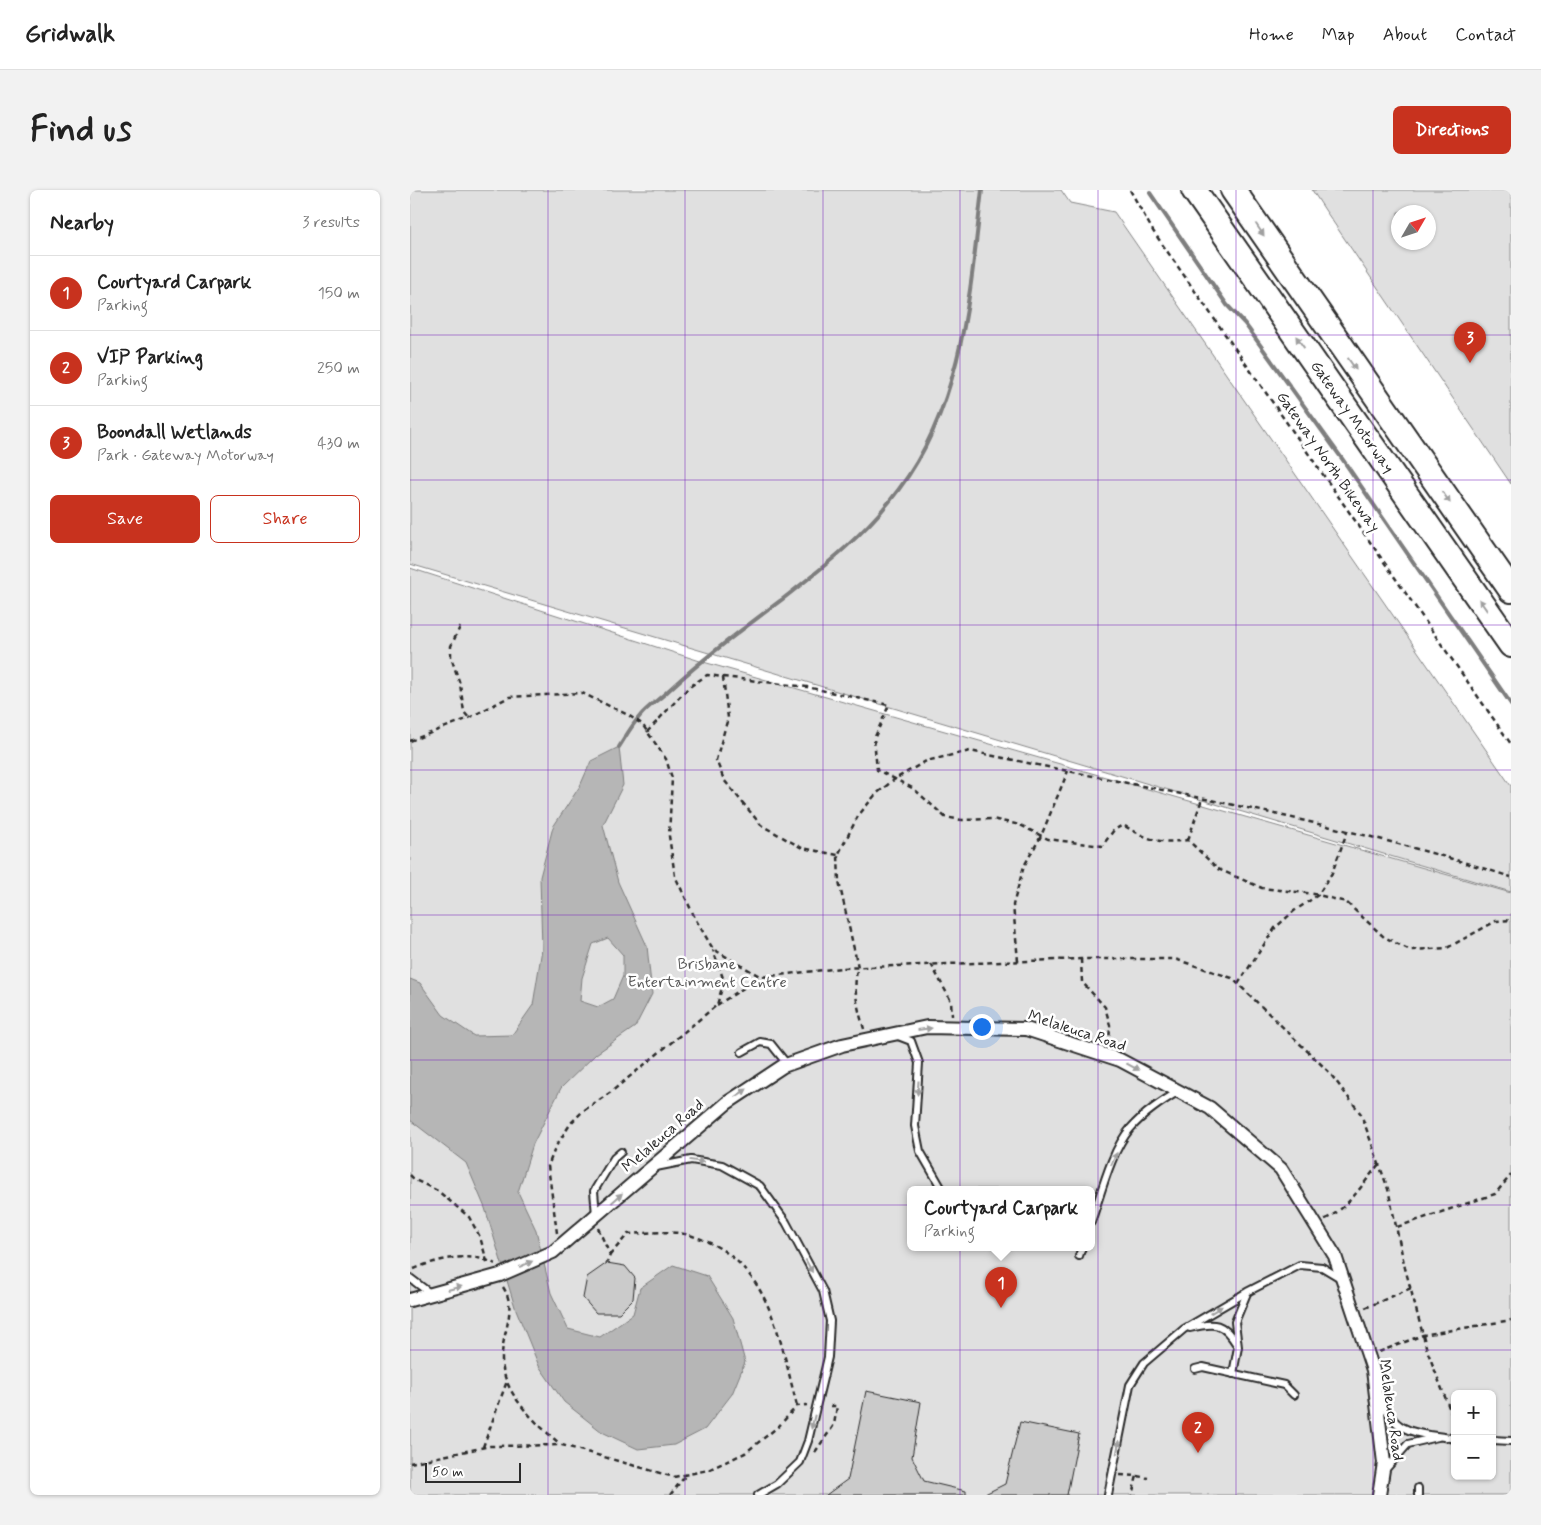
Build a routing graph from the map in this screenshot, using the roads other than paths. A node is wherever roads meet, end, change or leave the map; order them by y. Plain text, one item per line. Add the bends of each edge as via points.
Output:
1 (1194, 190) edge
2 (1233, 190) edge
3 (1511, 590) edge
4 (1511, 645) edge
5 (895, 1034) junction
6 (742, 1052) dead end
7 (787, 1064) junction
8 (1179, 1091) junction
9 (621, 1152) dead end
10 (650, 1169) junction
11 (940, 1186) edge
12 (1095, 1211) edge
13 (595, 1218) junction
14 (1081, 1251) edge
15 (1079, 1256) dead end
16 (410, 1278) edge
17 (1343, 1280) junction
18 (1247, 1292) junction
19 (431, 1294) junction
20 (410, 1300) edge
21 (1184, 1329) junction
22 (1238, 1347) junction
23 (1195, 1369) dead end
24 (1373, 1370) junction
25 (1233, 1374) junction
26 (1294, 1396) dead end
27 (1441, 1436) junction
28 (1451, 1438) edge
29 (1496, 1440) edge
30 (1511, 1441) edge
31 (1382, 1474) junction
32 (758, 1495) edge
33 (1108, 1495) edge
34 (1379, 1495) edge

4 -> 1 highway, Gateway Motorway
2 -> 3 highway, Gateway Motorway
5 - 7 street, Melaleuca Road via 842,1045
5 -> 8 street, Melaleuca Road via 927,1028 1026,1028 1120,1060
5 -> 11 lane via 911,1042 919,1063 915,1126 920,1151
6 - 7 lane via 760,1042 771,1044
10 -> 7 street, Melaleuca Road via 727,1103
12 -> 8 lane via 1112,1162 1129,1130 1153,1107
8 - 17 street, Melaleuca Road via 1210,1108 1281,1169 1335,1256
9 - 13 lane via 594,1191
13 -> 10 street, Melaleuca Road
10 -> 32 lane via 691,1160 722,1165 760,1186 786,1222 823,1291 830,1321 828,1357 808,1441 800,1462 777,1484
19 -> 13 street, Melaleuca Road via 498,1274 553,1252
14 - 15 lane
16 - 19 lane
17 - 18 lane via 1322,1266 1300,1265
17 - 24 street, Melaleuca Road
21 -> 18 lane
18 - 22 lane via 1235,1322
19 - 20 street
21 - 22 lane via 1207,1324 1222,1326
33 -> 21 lane via 1130,1385 1144,1362
22 - 25 lane
23 - 25 lane via 1202,1367
24 - 27 lane via 1386,1413 1401,1428
24 - 31 street, Melaleuca Road via 1384,1463
25 - 26 lane via 1284,1385
27 - 28 lane
27 - 31 lane via 1408,1444
29 - 30 lane
31 - 34 street, Melaleuca Road

